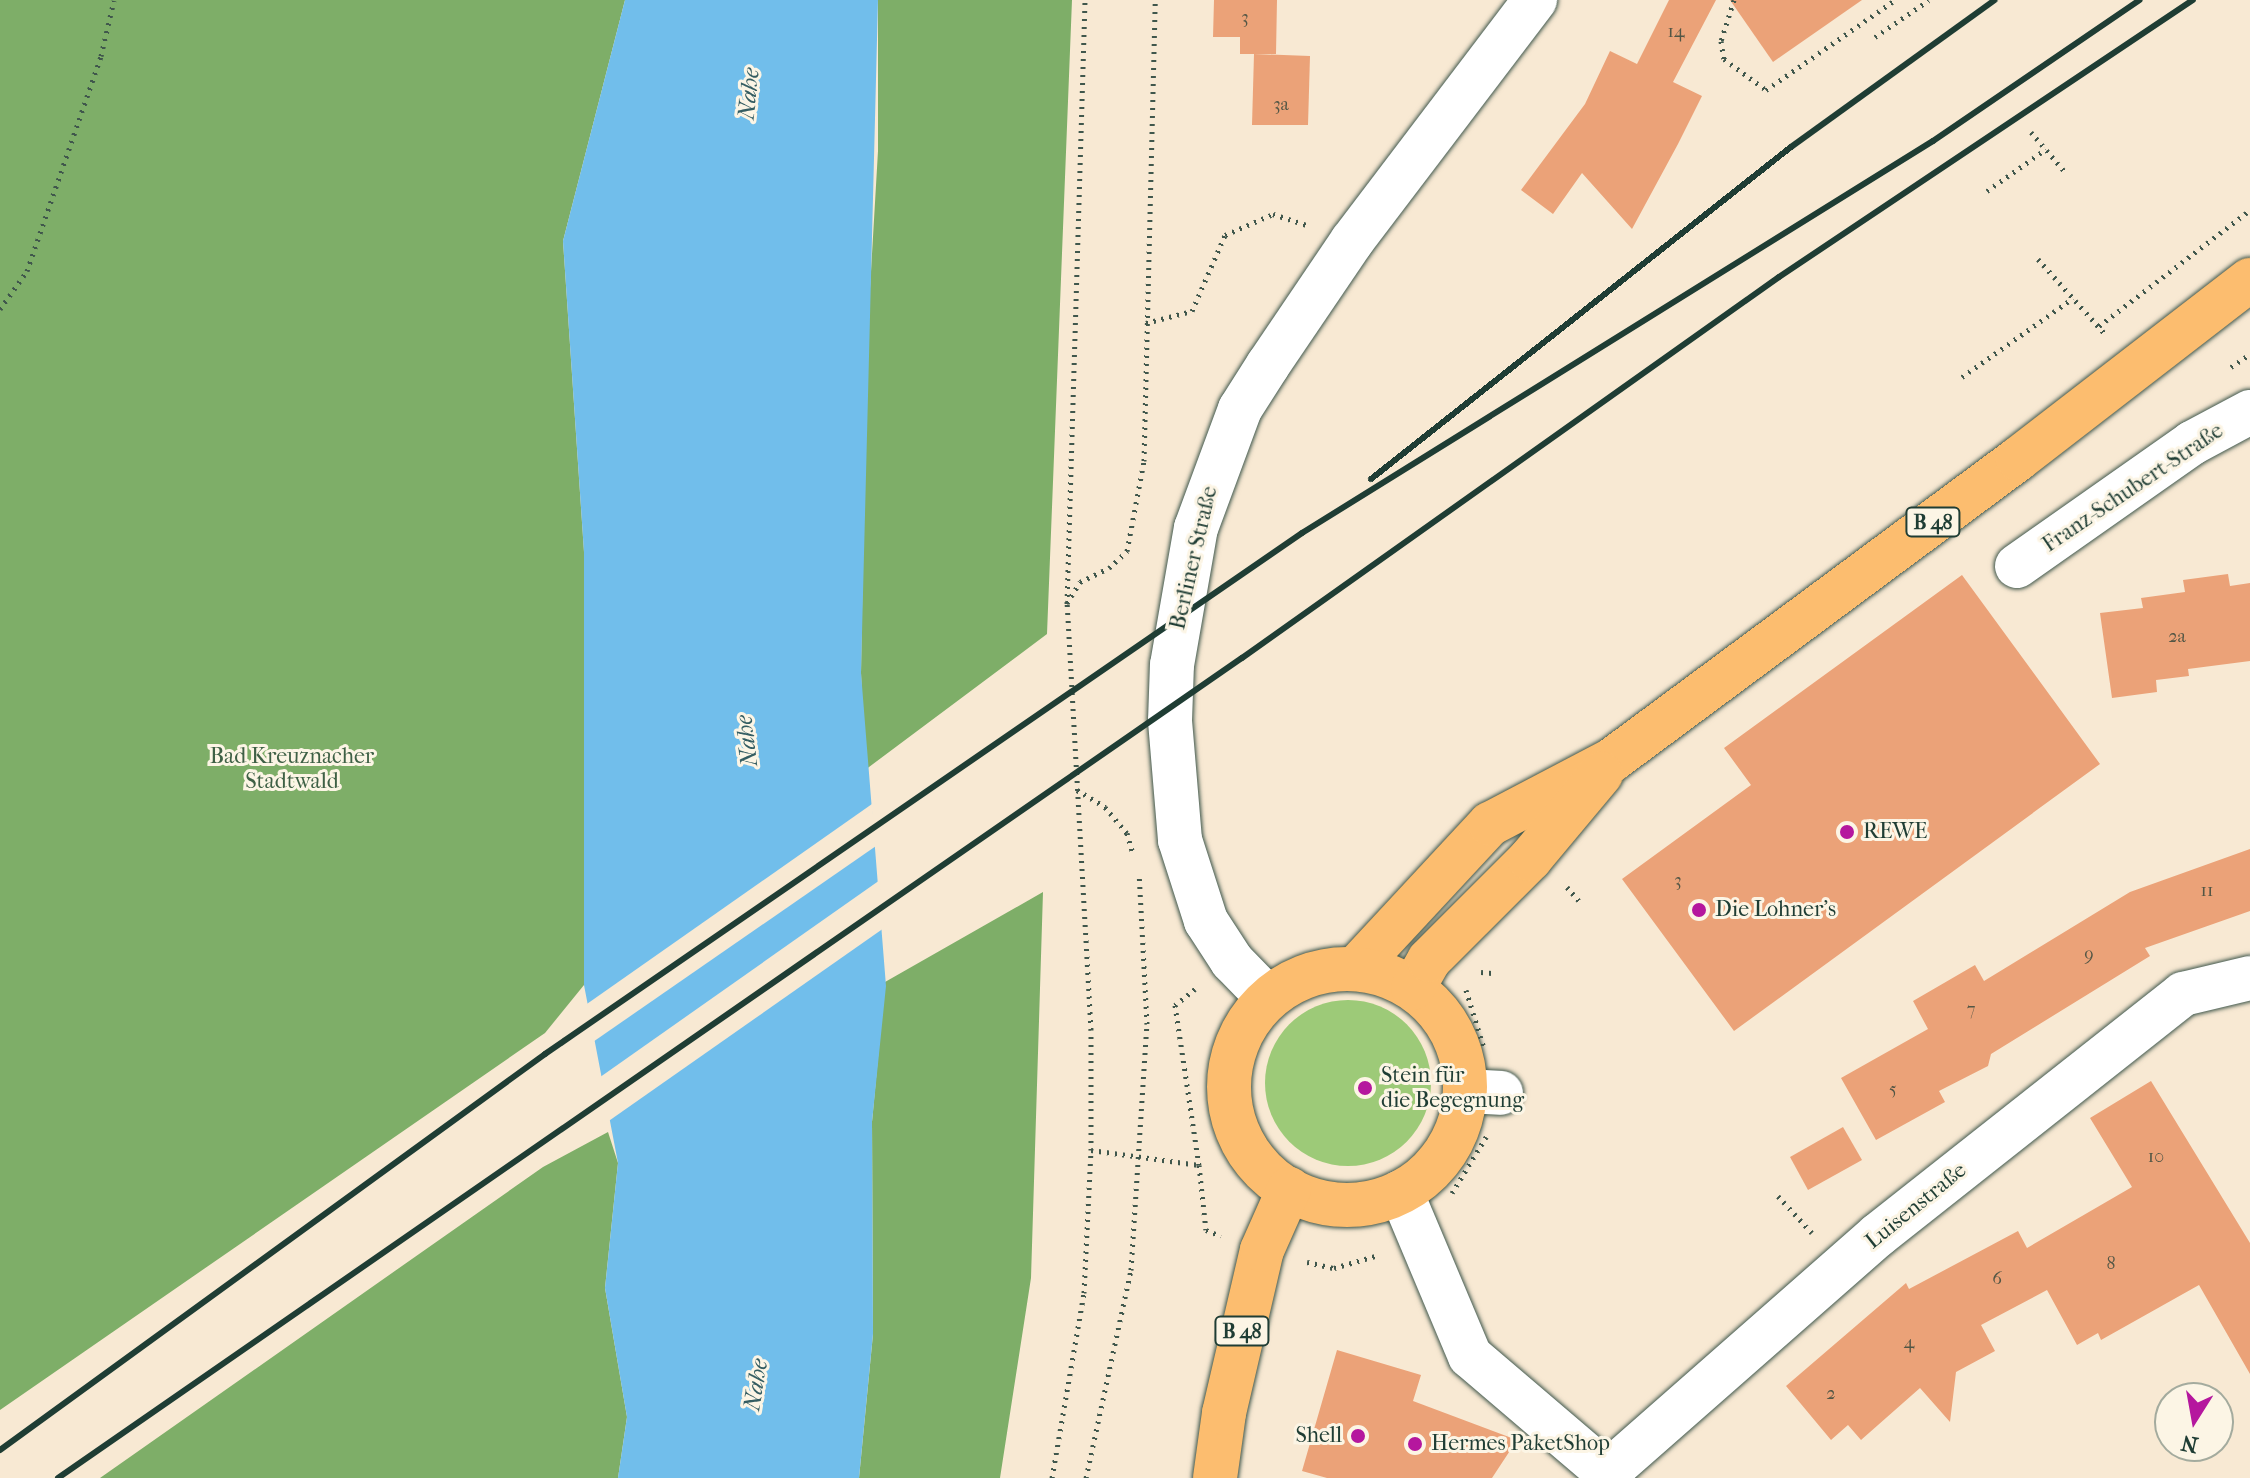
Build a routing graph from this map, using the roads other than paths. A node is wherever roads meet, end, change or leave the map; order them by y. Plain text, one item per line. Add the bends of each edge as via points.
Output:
1 (1535, 0) edge
2 (2250, 280) edge
3 (2250, 412) edge
4 (2017, 566) dead end
5 (1612, 760) junction
6 (1356, 968) junction
7 (2250, 978) edge
8 (1413, 988) junction
9 (1268, 998) junction
10 (1289, 1189) junction
11 (1401, 1192) junction
12 (1610, 1476) edge
13 (1215, 1478) edge

1 - 9 street, Berliner Straße via 1352,241 1240,409 1211,479 1182,591 1170,721 1180,840 1206,921 1232,961
2 - 5 main road, B 48
3 - 4 street, Franz-Schubert-Straße via 2192,443
5 - 6 main road, B 48 via 1490,824
5 - 8 main road, B 48 via 1530,859 1429,960
6 - 8 main road
6 - 9 main road via 1313,973
7 - 12 street, Luisenstraße via 2183,994 1878,1235
8 - 11 main road via 1440,1013 1483,1092 1447,1150 1427,1174
9 - 10 main road via 1235,1047 1229,1101 1248,1152
10 - 11 main road via 1344,1205
10 - 13 main road, B 48 via 1262,1250 1224,1413
11 - 12 street via 1470,1356

